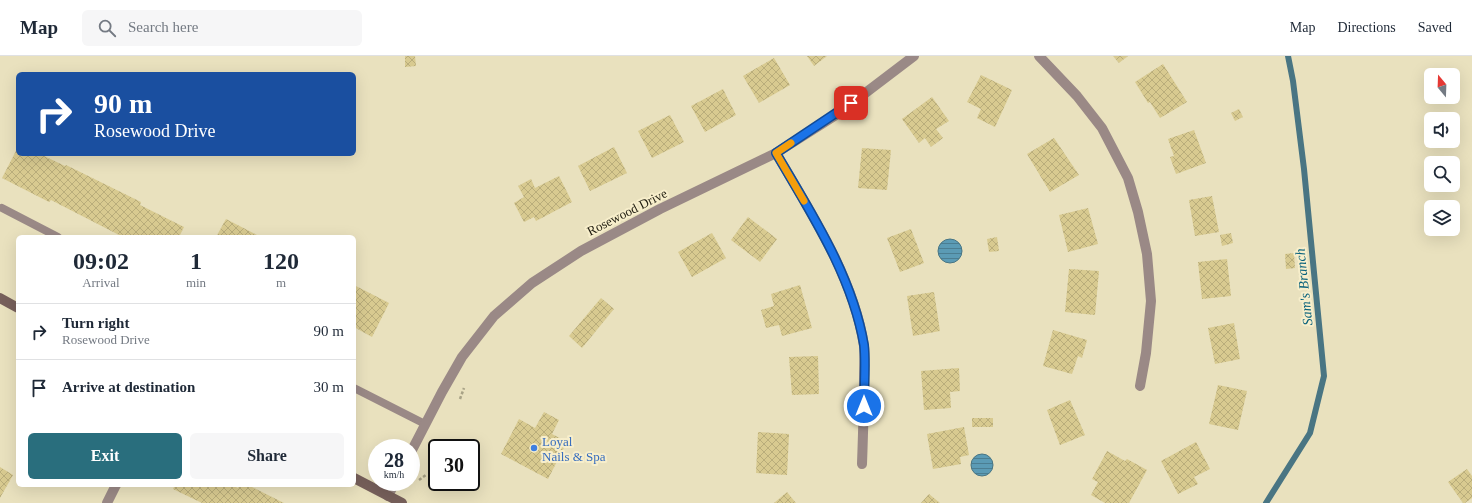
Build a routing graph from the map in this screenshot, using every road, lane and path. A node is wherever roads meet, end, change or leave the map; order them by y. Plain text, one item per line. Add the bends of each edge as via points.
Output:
1 (914, 56) edge
2 (1040, 56) edge
3 (776, 153) junction
4 (2, 208) dead end
5 (54, 235) edge
6 (0, 298) edge
7 (16, 307) edge
8 (1140, 386) dead end
9 (465, 388) dead end
10 (356, 389) edge
11 (460, 399) dead end
12 (425, 424) junction
13 (418, 439) edge
14 (862, 464) dead end
15 (426, 474) dead end
16 (356, 479) edge
17 (420, 479) edge
18 (115, 487) edge
19 (390, 491) edge
20 (388, 496) junction
21 (107, 503) edge
22 (402, 503) edge

1 - 3 street, Rosewood Drive via 839,113
2 - 8 street via 1102,128 1128,178 1147,254 1151,301
3 - 12 street, Rosewood Drive via 660,209 581,251 532,283 494,316 462,357
3 - 14 street via 802,195 831,251 848,286 854,307 864,346
4 - 5 lane
6 - 7 main road
9 - 11 path
10 - 12 lane
12 - 13 street, Rosewood Drive
15 - 17 path
16 - 20 main road
18 - 21 street
19 - 20 street
20 - 22 main road

